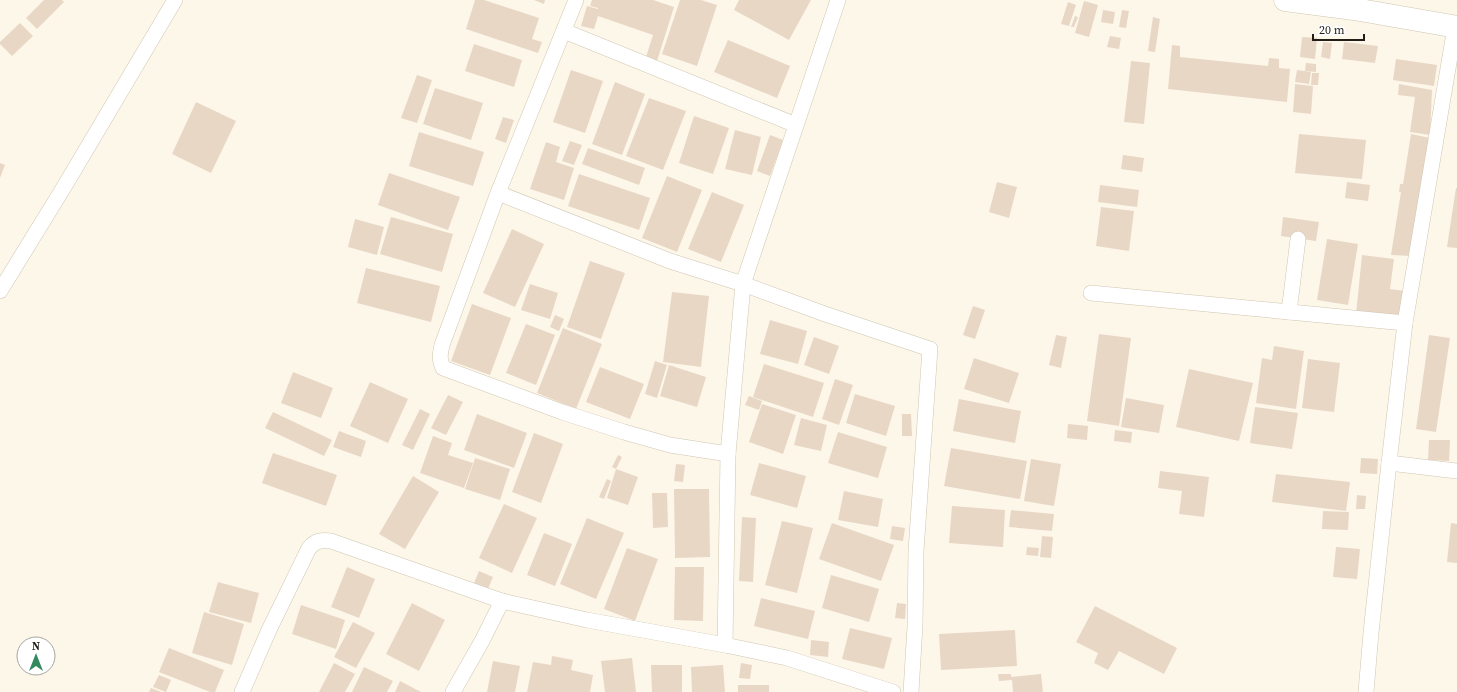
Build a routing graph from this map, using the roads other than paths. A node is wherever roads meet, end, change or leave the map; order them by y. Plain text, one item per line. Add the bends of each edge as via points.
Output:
1 (175, 0) edge
2 (576, 0) edge
3 (838, 0) edge
4 (1285, 0) edge
5 (1456, 27) edge
6 (564, 31) junction
7 (796, 125) junction
8 (498, 193) junction
9 (1298, 239) dead end
10 (743, 284) junction
11 (0, 291) edge
12 (1091, 293) dead end
13 (1289, 312) junction
14 (1404, 323) junction
15 (728, 454) junction
16 (1389, 463) junction
17 (1457, 471) edge
18 (502, 601) junction
19 (725, 645) junction
20 (242, 692) edge
21 (453, 692) edge
22 (893, 692) edge
23 (911, 692) edge
24 (1366, 692) edge

1 - 11 street
2 - 6 street
3 - 7 street
4 - 5 main road
5 - 14 street
6 - 7 street
6 - 8 street
7 - 10 street
8 - 10 street via 670,261
8 - 15 street via 442,345 439,356 443,368 624,432 670,445
9 - 13 street
10 - 15 street
10 - 23 street via 930,349 916,551
12 - 13 street
13 - 14 street
14 - 16 street
15 - 19 street
16 - 17 street
16 - 24 street
18 - 19 street via 587,620
18 - 20 street via 332,540 320,540 309,548
18 - 21 street
19 - 22 street via 787,658

